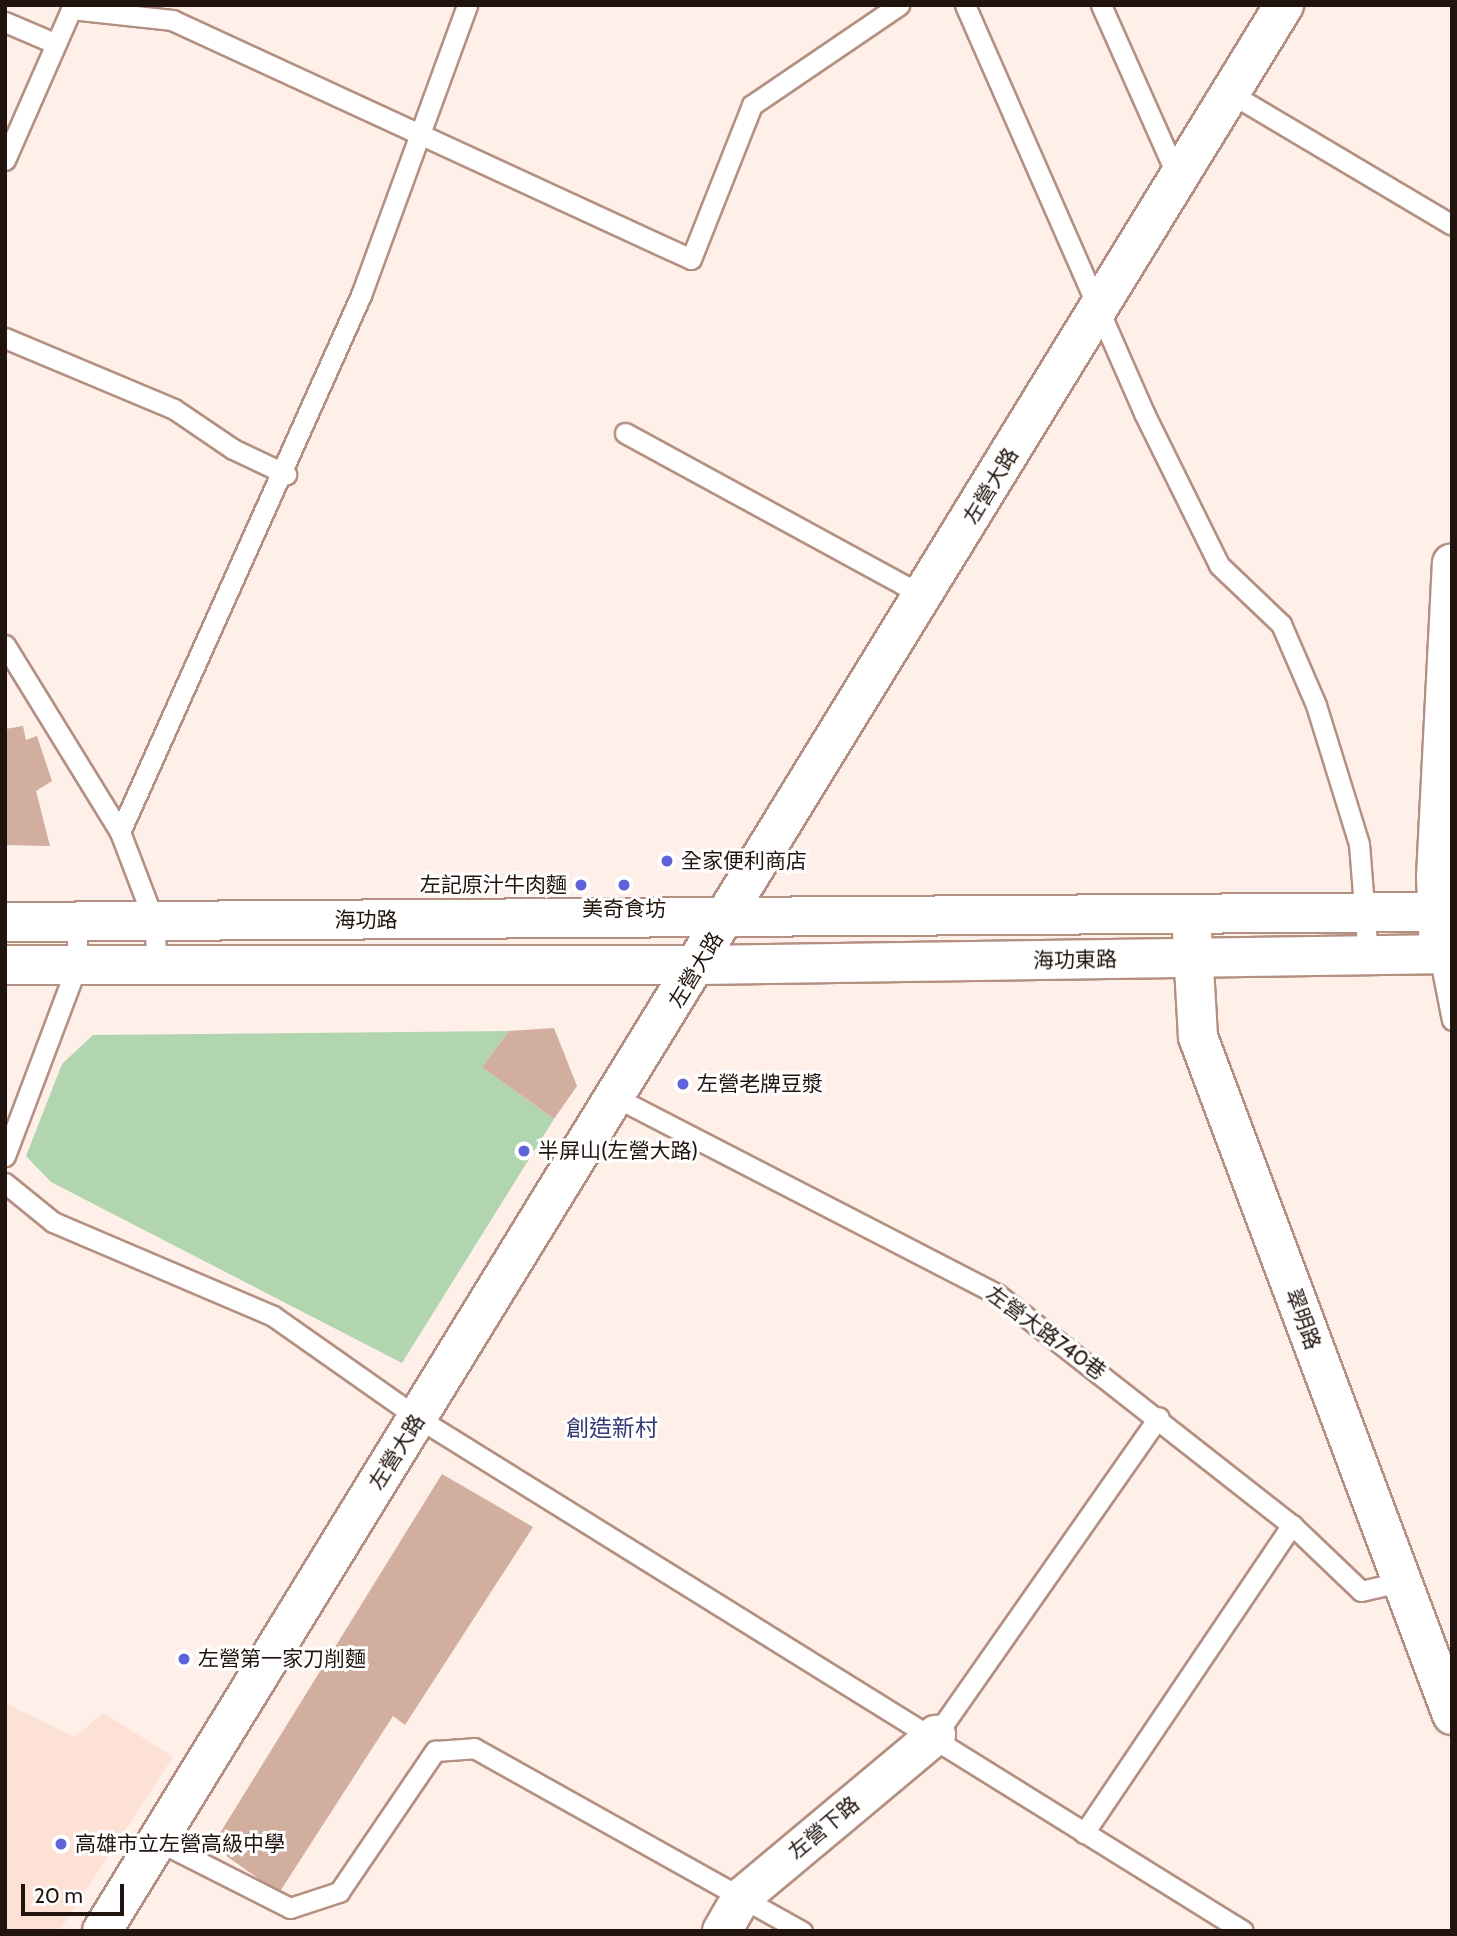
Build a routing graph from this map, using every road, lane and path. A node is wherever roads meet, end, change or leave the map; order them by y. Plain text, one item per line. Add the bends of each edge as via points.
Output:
1 (467, 5) edge
2 (899, 5) edge
3 (965, 5) edge
4 (1101, 5) edge
5 (1284, 5) edge
6 (72, 7) edge
7 (5, 22) edge
8 (52, 42) junction
9 (1230, 93) junction
10 (425, 132) junction
11 (5, 160) edge
12 (1178, 178) junction
13 (1452, 225) edge
14 (1100, 306) junction
15 (5, 338) edge
16 (625, 433) dead end
17 (286, 474) junction
18 (1452, 563) edge
19 (924, 596) junction
20 (5, 645) edge
21 (120, 832) junction
22 (1444, 912) edge
23 (1367, 913) junction
24 (1191, 915) junction
25 (726, 919) junction
26 (77, 921) junction
27 (154, 921) junction
28 (5, 922) edge
29 (1446, 954) edge
30 (1368, 955) junction
31 (1193, 958) junction
32 (5, 965) edge
33 (77, 965) junction
34 (157, 965) junction
35 (699, 965) junction
36 (1452, 1020) edge
37 (617, 1098) junction
38 (5, 1156) edge
39 (5, 1183) edge
40 (1159, 1417) junction
41 (418, 1418) junction
42 (1292, 1525) junction
43 (1400, 1582) junction
44 (1452, 1715) edge
45 (936, 1735) junction
46 (1084, 1833) junction
47 (156, 1840) junction
48 (742, 1897) junction
49 (102, 1931) edge
50 (722, 1931) edge
51 (802, 1931) edge
52 (1242, 1931) edge

1 - 10 lane
2 - 10 lane via 752,105 691,259
3 - 14 lane
4 - 12 lane
5 - 9 street, 左營大路
6 - 8 lane
6 - 10 lane via 172,20
7 - 8 lane
8 - 11 lane
9 - 12 street, 左營大路
9 - 13 lane
10 - 17 lane
12 - 14 street, 左營大路
14 - 19 street, 左營大路
14 - 23 lane via 1144,413 1219,565 1281,624 1316,705 1359,844
15 - 17 lane via 174,409 233,449
16 - 19 lane
17 - 21 lane
18 - 22 street
19 - 25 street, 左營大路
20 - 21 lane
21 - 27 lane
22 - 23 street, 海功東路
22 - 29 street
23 - 24 street, 海功東路
23 - 30 lane
24 - 25 street, 海功東路
24 - 31 street, 翠明路
25 - 27 street, 海功路
25 - 35 street, 左營大路
26 - 27 street, 海功路
26 - 28 street, 海功路
26 - 33 lane
27 - 34 lane
29 - 30 street, 海功東路
29 - 36 lane
30 - 31 street, 海功東路
31 - 35 street, 海功東路
31 - 43 street, 翠明路 via 1198,1037
32 - 33 street
33 - 34 street
33 - 38 lane
34 - 35 street
35 - 37 street, 左營大路
37 - 40 lane, 左營大路740巷 via 998,1294
37 - 41 street, 左營大路
39 - 41 lane via 52,1222 273,1316
40 - 42 lane, 左營大路740巷
40 - 45 lane
41 - 45 lane
41 - 47 street, 左營大路
42 - 43 lane, 左營大路740巷 via 1361,1591
42 - 46 lane
43 - 44 street, 翠明路
45 - 46 lane
45 - 48 street, 左營下路
46 - 52 lane
47 - 48 lane via 290,1908 339,1892 435,1751 474,1748
47 - 49 street, 左營大路
48 - 50 street, 左營下路
48 - 51 lane

